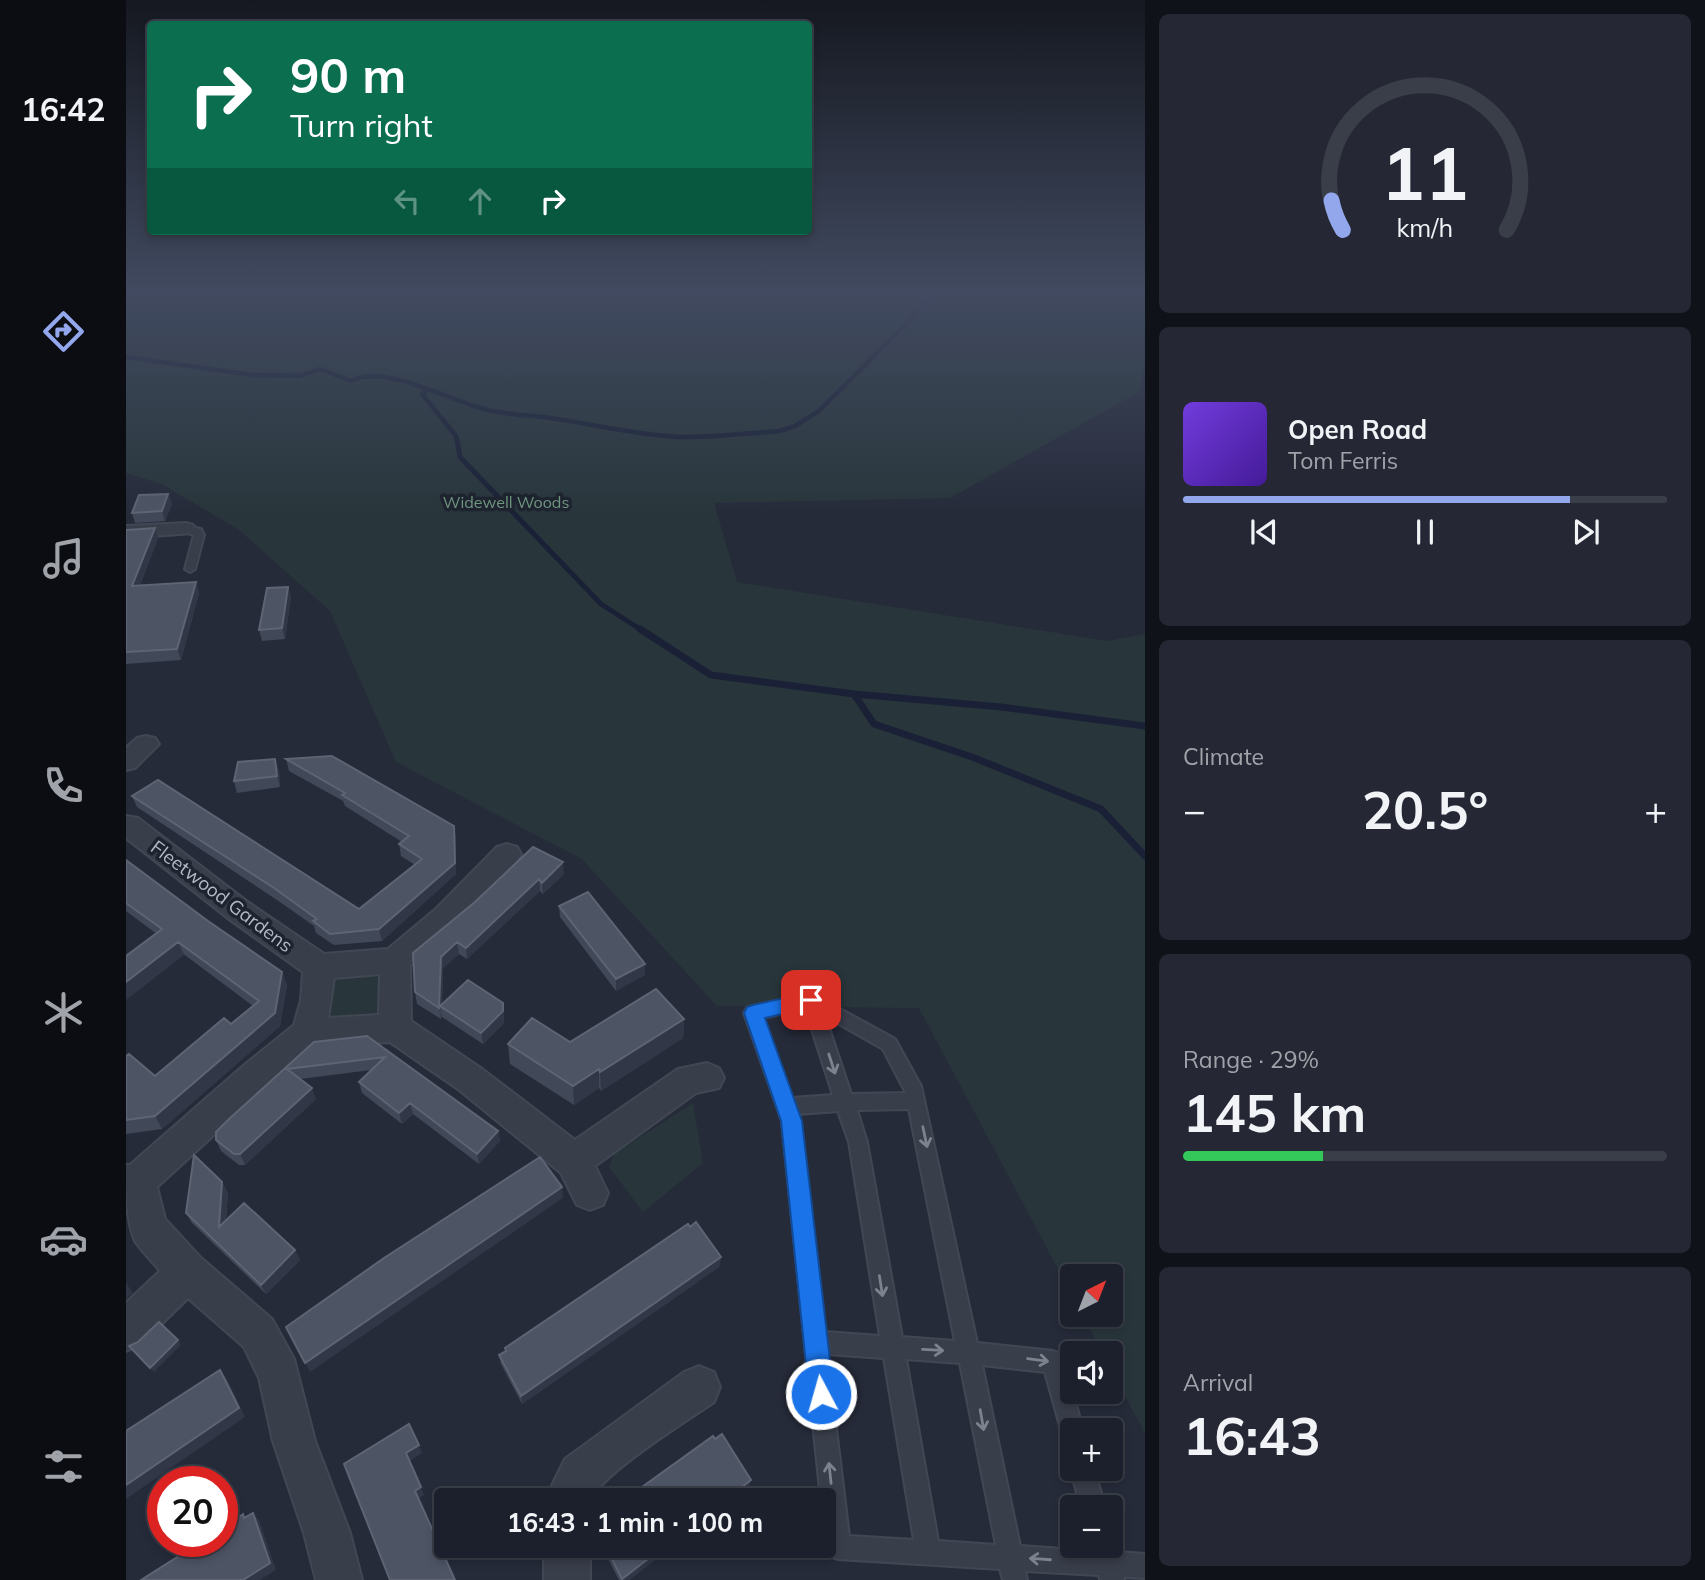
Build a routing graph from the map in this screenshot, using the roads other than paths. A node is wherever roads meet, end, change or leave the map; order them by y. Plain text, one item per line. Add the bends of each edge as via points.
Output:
1 (186, 529) joint
2 (126, 532) edge
3 (190, 569) dead end
4 (146, 744) dead end
5 (126, 762) edge
6 (126, 827) edge
7 (507, 854) dead end
8 (395, 961) junction
9 (319, 967) junction
10 (811, 1000) junction
11 (395, 1028) junction
12 (309, 1033) junction
13 (707, 1078) dead end
14 (917, 1101) junction
15 (844, 1102) junction
16 (786, 1107) junction
17 (574, 1161) junction
18 (132, 1182) edge
19 (590, 1193) dead end
20 (187, 1272) junction
21 (126, 1331) edge
22 (816, 1342) junction
23 (892, 1348) junction
24 (970, 1353) junction
25 (699, 1387) dead end
26 (1069, 1418) edge
27 (574, 1488) edge
28 (928, 1552) junction
29 (567, 1558) edge
30 (1108, 1563) edge
31 (1145, 1566) edge
32 (1013, 1568) edge
33 (339, 1580) edge
34 (567, 1580) edge

1 - 2 street
1 - 3 lane via 200,535
4 - 5 street
6 - 9 street, Fleetwood Gardens
7 - 8 street
8 - 9 street
8 - 11 street
9 - 12 street
10 - 14 lane via 889,1044
10 -> 15 lane
10 - 16 lane via 753,1013
11 - 12 street
11 - 17 street via 470,1079
12 - 18 street
13 - 17 street via 690,1079
14 - 15 lane
14 -> 24 lane
15 - 16 lane
15 -> 23 lane via 858,1142
16 - 22 lane
17 - 19 street
18 - 20 street via 148,1228
20 - 21 street
20 - 33 street via 258,1333 279,1374 294,1441
22 - 23 lane
28 -> 22 lane via 838,1547
23 -> 24 lane
23 - 28 lane
24 -> 26 lane via 1054,1362
24 -> 32 lane
25 - 27 street via 597,1460 580,1474
28 - 32 lane
29 - 34 street
30 - 31 lane
30 -> 32 lane

